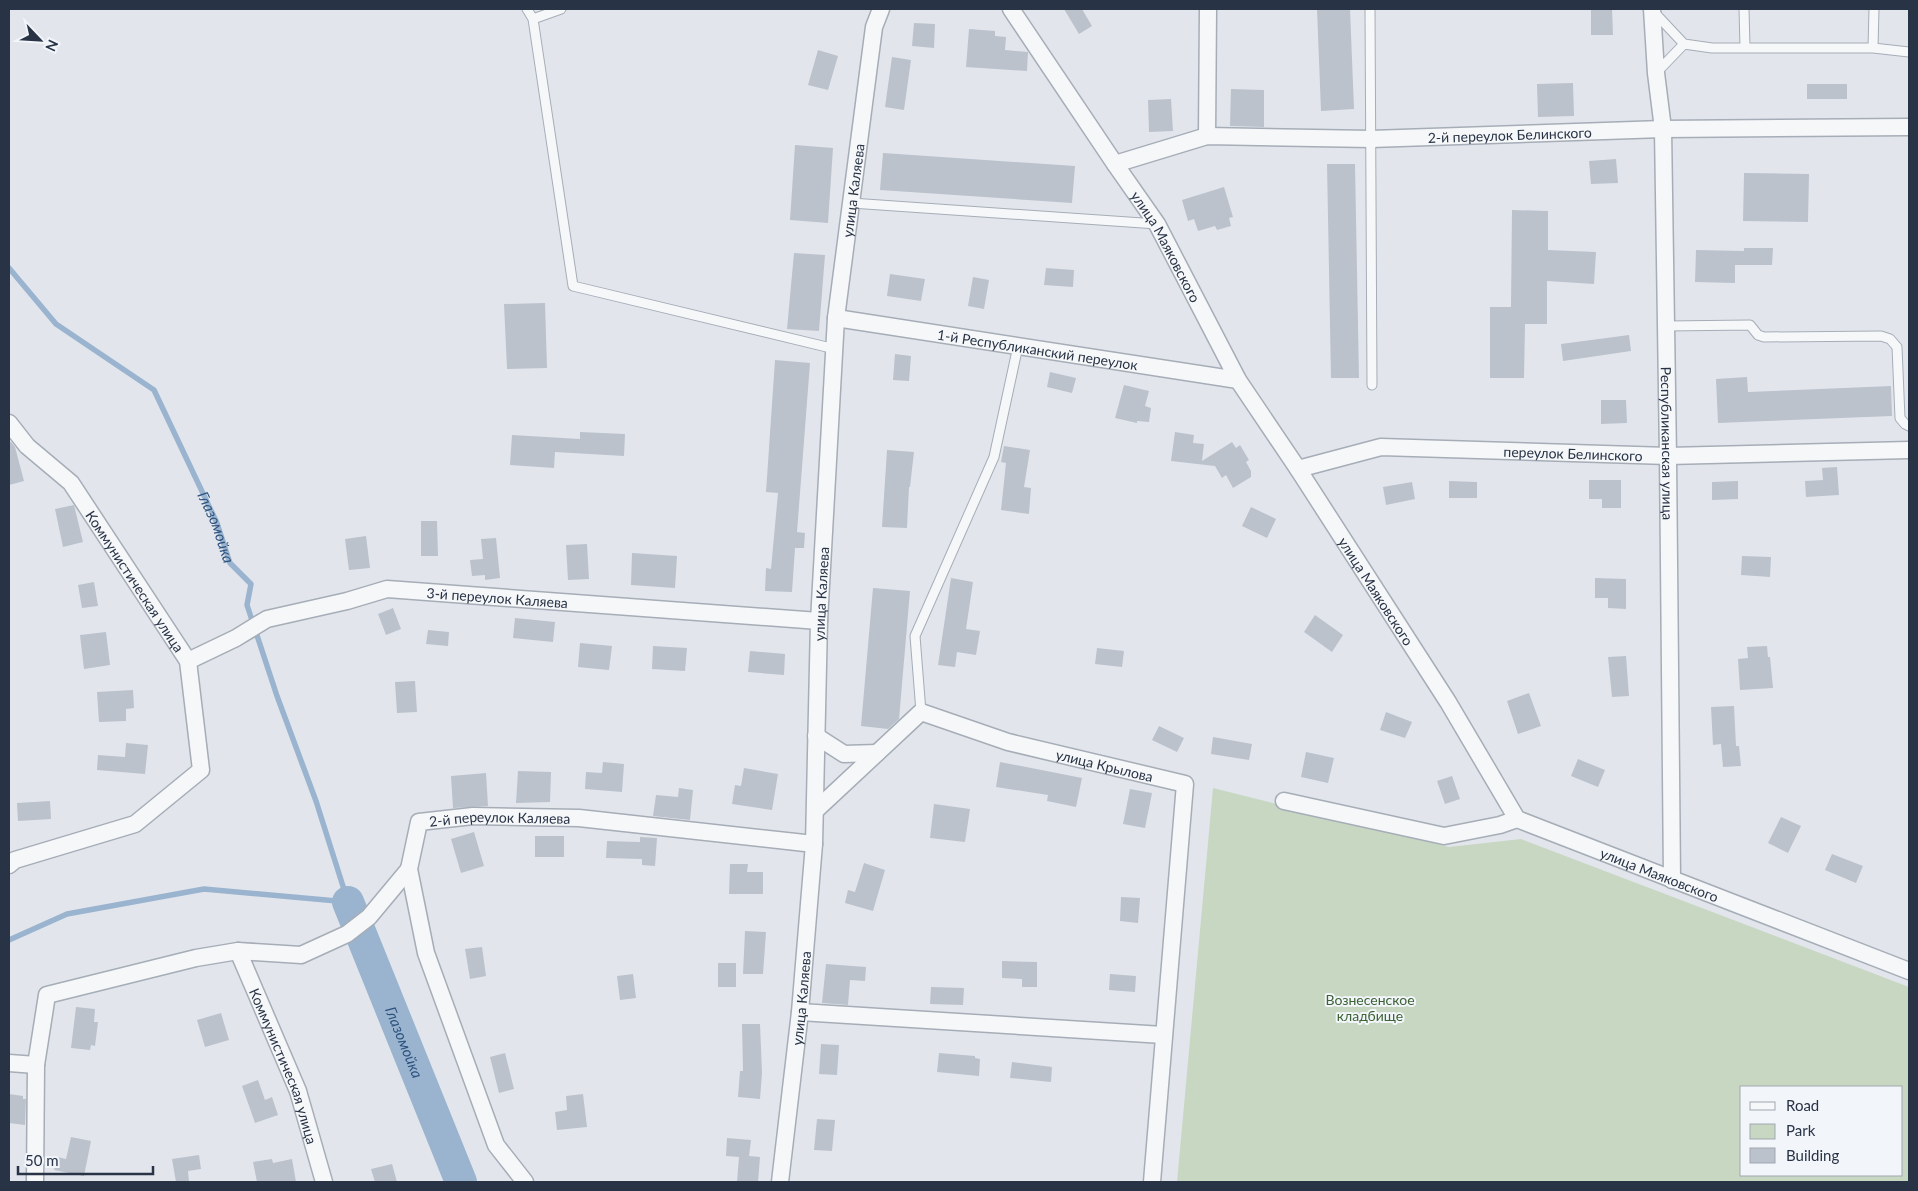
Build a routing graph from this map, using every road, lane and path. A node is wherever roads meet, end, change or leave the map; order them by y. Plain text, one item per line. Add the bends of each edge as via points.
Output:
1 (528, 9) edge
2 (561, 9) edge
3 (881, 9) edge
4 (1011, 9) edge
5 (1208, 9) edge
6 (1370, 9) edge
7 (1744, 9) edge
8 (1874, 9) edge
9 (1652, 10) edge
10 (533, 19) junction
11 (1684, 44) junction
12 (1745, 47) junction
13 (1874, 48) junction
14 (1909, 52) edge
15 (1656, 73) junction
16 (1909, 127) edge
17 (1663, 129) junction
18 (1207, 136) junction
19 (1371, 139) junction
20 (1115, 164) junction
21 (852, 204) junction
22 (1157, 224) junction
23 (836, 318) junction
24 (1666, 326) junction
25 (1018, 346) junction
26 (835, 349) junction
27 (1238, 380) junction
28 (1372, 385) dead end
29 (9, 423) edge
30 (1909, 426) edge
31 (1909, 450) edge
32 (1668, 456) junction
33 (1298, 469) junction
34 (819, 622) junction
35 (188, 661) junction
36 (922, 712) junction
37 (816, 736) junction
38 (877, 753) junction
39 (1284, 801) dead end
40 (816, 810) junction
41 (1517, 819) junction
42 (814, 844) junction
43 (9, 865) edge
44 (409, 870) junction
45 (1672, 880) junction
46 (238, 950) junction
47 (1909, 971) edge
48 (800, 1012) junction
49 (1163, 1034) junction
50 (9, 1063) edge
51 (36, 1065) junction
52 (36, 1182) edge
53 (324, 1182) edge
54 (525, 1182) edge
55 (780, 1182) edge
56 (1152, 1182) edge

1 - 10 lane
2 - 10 lane
3 - 21 street, улица Каляева via 874,27
4 - 20 street, улица Маяковского
5 - 18 street
6 - 19 lane
7 - 12 lane
8 - 13 lane
9 - 11 lane
9 - 15 street, Республиканская улица
10 - 26 lane via 573,286
11 - 12 lane via 1712,48
11 - 15 lane
12 - 13 lane
13 - 14 lane
15 - 17 street, Республиканская улица
16 - 17 street, 2-й переулок Белинского
17 - 19 street, 2-й переулок Белинского
17 - 24 street, Республиканская улица
18 - 19 street, 2-й переулок Белинского
18 - 20 street, 2-й переулок Белинского
19 - 28 lane
20 - 22 street, улица Маяковского
21 - 22 lane
21 - 23 street, улица Каляева
22 - 27 street, улица Маяковского
23 - 25 street, 1-й Республиканский переулок
23 - 26 street, улица Каляева
24 - 30 lane via 1750,325 1764,337 1881,336 1890,339 1897,347 1900,418
24 - 32 street, Республиканская улица
25 - 27 street, 1-й Республиканский переулок
25 - 36 lane via 994,457 915,636
26 - 34 street, улица Каляева
27 - 33 street, улица Маяковского
29 - 35 street, Коммунистическая улица via 27,446 71,483
31 - 32 street, переулок Белинского
32 - 33 street, переулок Белинского via 1381,447
32 - 45 street, Республиканская улица
33 - 41 street, улица Маяковского via 1448,702
34 - 35 street, 3-й переулок Каляева via 387,588 347,601 267,619
34 - 37 street, улица Каляева
35 - 43 street, Коммунистическая улица via 201,770 135,824 15,860
36 - 38 street
36 - 49 street, улица Крылова via 1008,742 1185,784
37 - 38 street via 844,754
37 - 40 street, улица Каляева
38 - 40 street
39 - 41 street via 1444,836
40 - 42 street, улица Каляева
41 - 45 street, улица Маяковского
42 - 44 street, 2-й переулок Каляева via 579,818 474,816 419,822
42 - 48 street, улица Каляева
44 - 46 street via 369,917 347,934 301,955
44 - 54 street, 2-й переулок Каляева via 426,953 496,1145
45 - 47 street, улица Маяковского
46 - 51 street via 47,995
46 - 53 street, Коммунистическая улица via 298,1091
48 - 49 street
48 - 55 street, улица Каляева
49 - 56 street, улица Крылова
50 - 51 street
51 - 52 street

